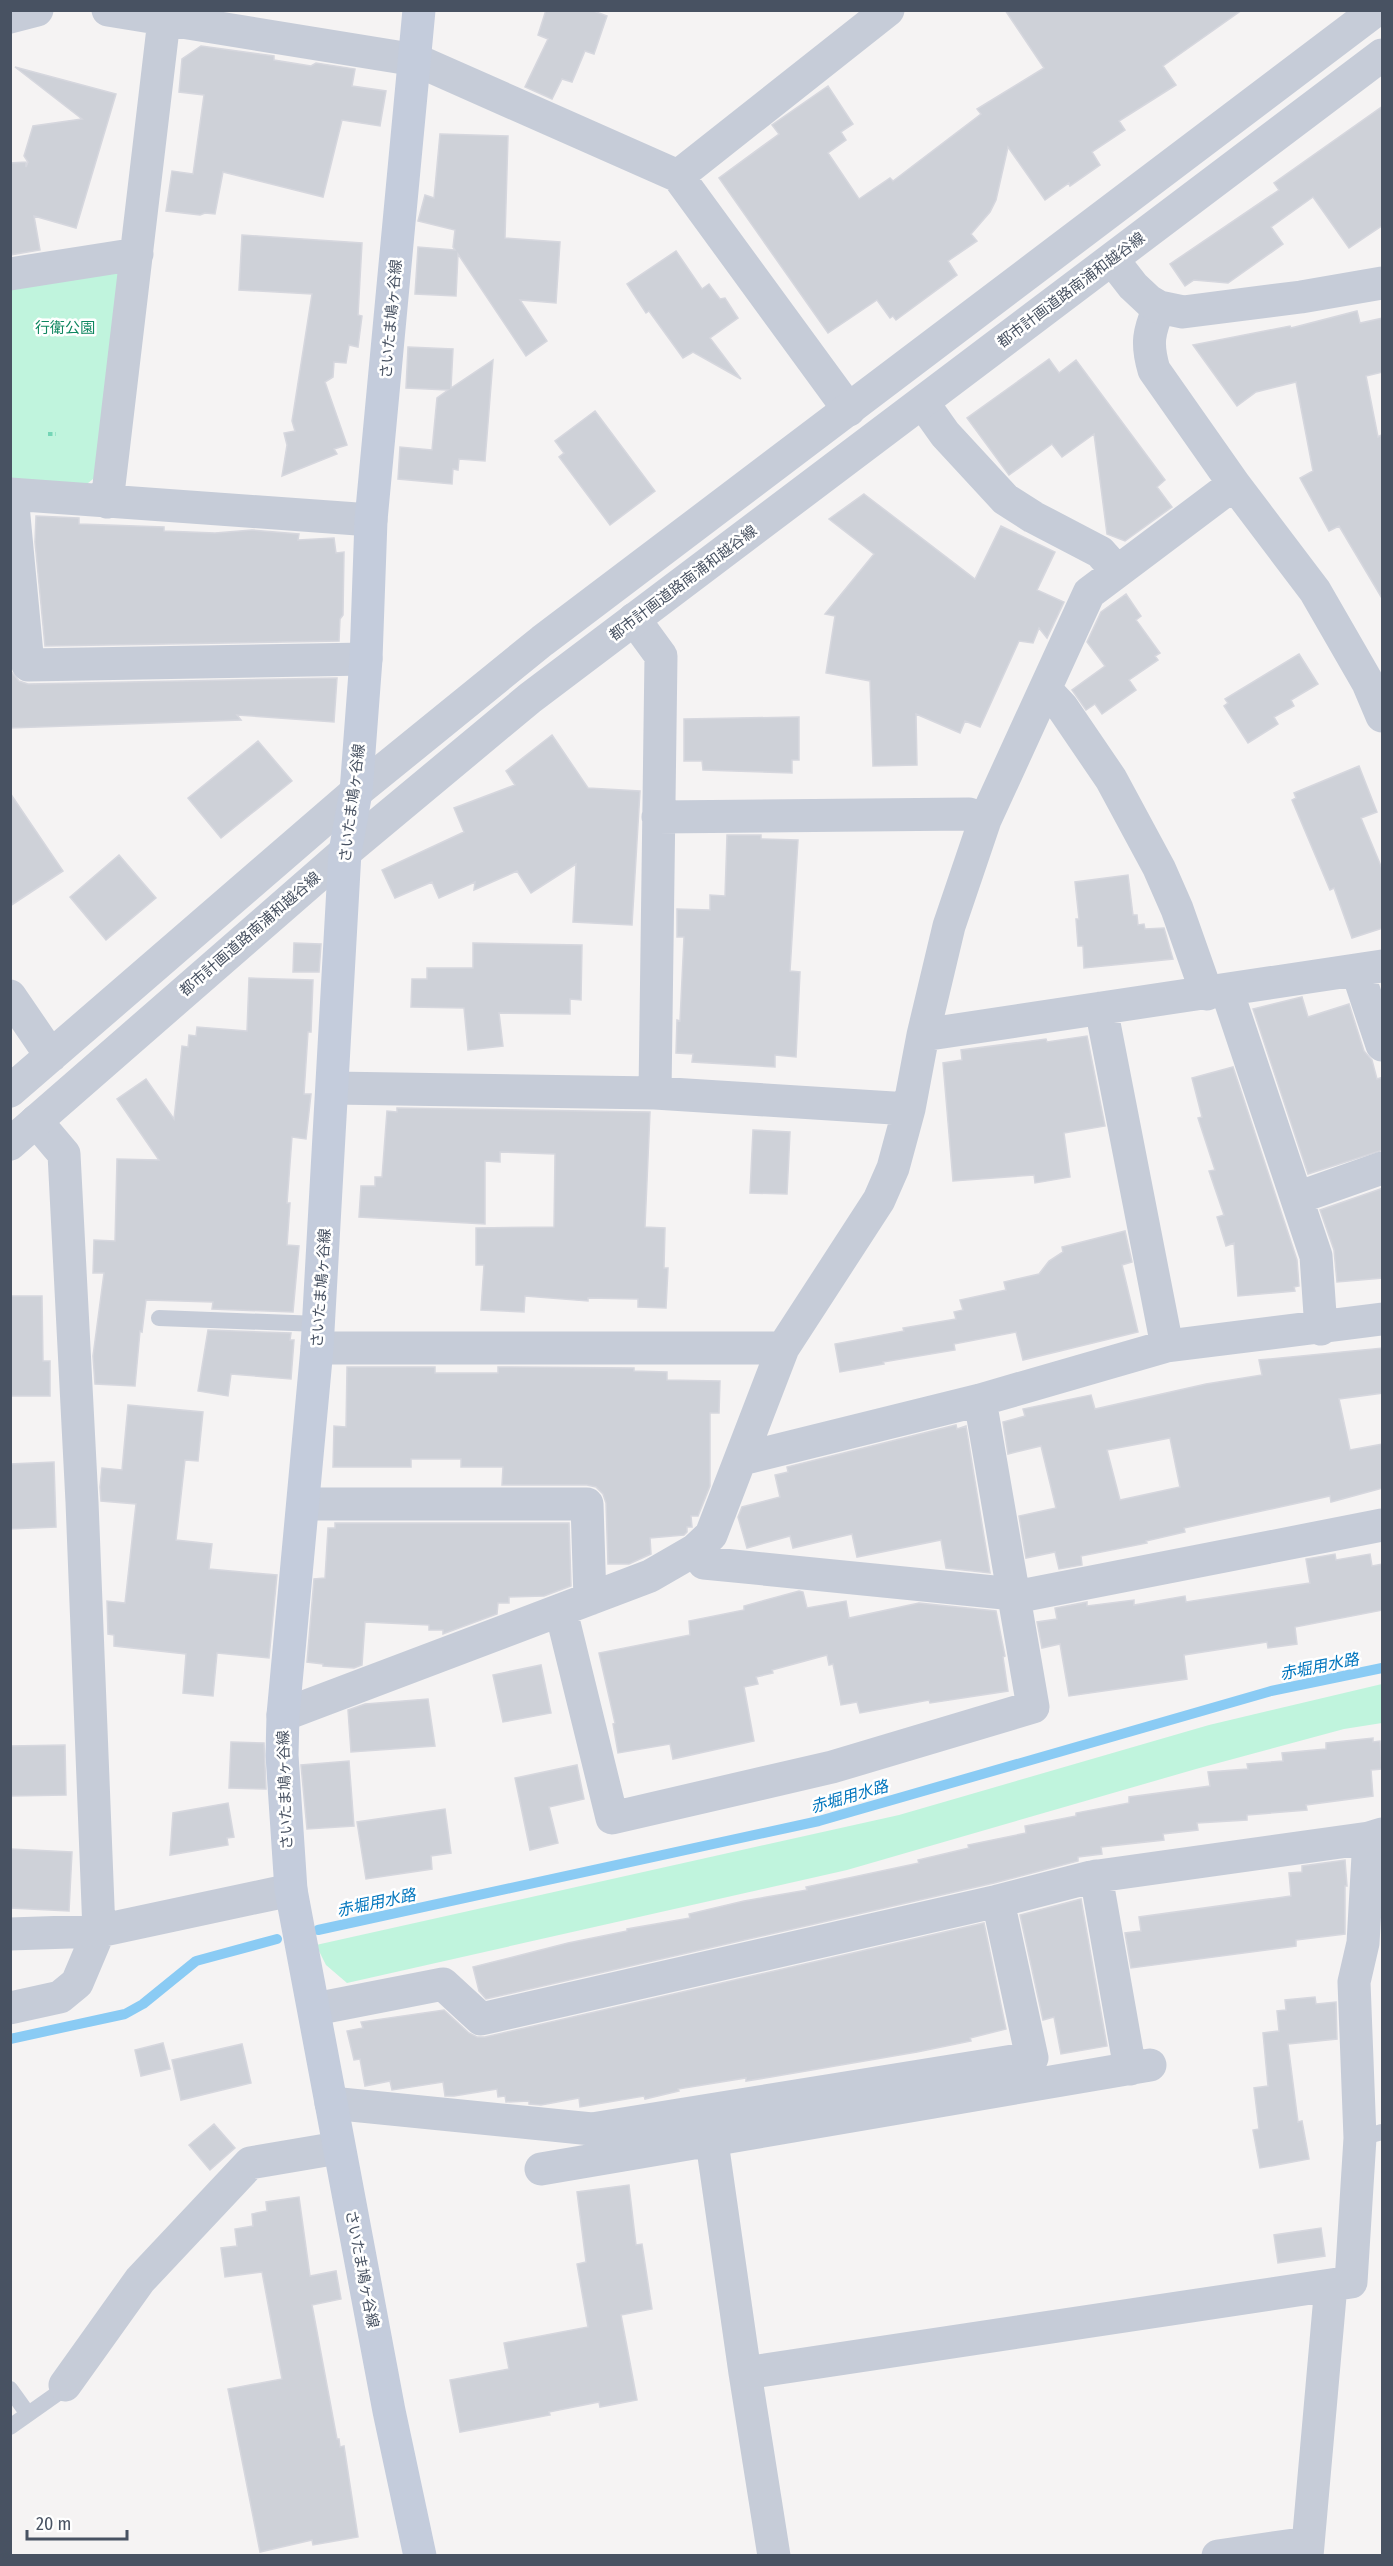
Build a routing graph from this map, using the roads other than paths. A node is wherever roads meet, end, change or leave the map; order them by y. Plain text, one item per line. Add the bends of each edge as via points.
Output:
1 (37, 10) edge
2 (108, 10) edge
3 (418, 10) edge
4 (888, 10) edge
5 (1376, 10) edge
6 (10, 17) edge
7 (165, 20) junction
8 (1383, 55) edge
9 (416, 60) junction
10 (678, 176) junction
11 (137, 254) junction
12 (1112, 259) junction
13 (10, 274) edge
14 (1383, 283) edge
15 (1159, 307) junction
16 (923, 403) junction
17 (849, 410) junction
18 (1234, 484) junction
19 (11, 495) edge
20 (107, 502) junction
21 (371, 520) junction
22 (1117, 572) junction
23 (634, 619) junction
24 (366, 659) junction
25 (1045, 689) junction
26 (1383, 716) edge
27 (356, 792) junction
28 (658, 817) junction
29 (985, 820) junction
30 (345, 852) junction
31 (1370, 968) edge
32 (1217, 993) junction
33 (10, 996) edge
34 (1101, 1008) junction
35 (924, 1035) junction
36 (1383, 1045) edge
37 (51, 1056) junction
38 (333, 1088) junction
39 (10, 1090) edge
40 (655, 1093) junction
41 (909, 1108) junction
42 (36, 1121) junction
43 (10, 1144) edge
44 (1383, 1168) edge
45 (1297, 1198) junction
46 (159, 1318) dead end
47 (1383, 1319) edge
48 (1321, 1329) junction
49 (318, 1336) junction
50 (1167, 1346) junction
51 (783, 1348) junction
52 (980, 1400) junction
53 (742, 1459) junction
54 (304, 1504) junction
55 (1383, 1526) edge
56 (695, 1550) junction
57 (1014, 1596) junction
58 (576, 1605) junction
59 (283, 1714) junction
60 (1376, 1836) edge
61 (1096, 1876) junction
62 (291, 1890) junction
63 (998, 1901) junction
64 (99, 1931) junction
65 (10, 1934) edge
66 (10, 2008) edge
67 (315, 2009) junction
68 (331, 2103) junction
69 (1371, 2135) edge
70 (712, 2142) junction
71 (338, 2148) junction
72 (541, 2169) dead end
73 (1331, 2285) junction
74 (745, 2373) junction
75 (64, 2385) joint
76 (10, 2390) edge
77 (28, 2414) junction
78 (10, 2427) edge
79 (1308, 2549) edge
80 (420, 2556) edge
81 (774, 2556) edge
82 (1218, 2556) edge

1 - 6 street
2 - 7 street
3 - 9 main road, さいたま鳩ヶ谷線
4 - 10 street
5 - 17 street
7 - 9 street
7 - 11 street
8 - 12 street, 都市計画道路南浦和越谷線
9 - 10 street
9 - 21 main road, さいたま鳩ヶ谷線
10 - 17 street
11 - 13 street
11 - 20 street
12 - 15 street via 1133,286
12 - 16 street, 都市計画道路南浦和越谷線
14 - 15 street via 1183,312
15 - 18 street via 1149,331 1148,351 1154,369
16 - 22 street via 945,434 1005,499 1100,552
16 - 23 street, 都市計画道路南浦和越谷線
17 - 27 street via 542,641
18 - 22 street
18 - 26 street via 1315,591
19 - 20 street
19 - 24 street via 28,665
20 - 21 street
21 - 24 main road, さいたま鳩ヶ谷線
22 - 25 street via 1089,593
23 - 28 street via 661,656
23 - 30 street, 都市計画道路南浦和越谷線 via 530,698
24 - 27 main road, さいたま鳩ヶ谷線
25 - 29 street
25 - 32 street via 1062,707 1111,779 1159,868
27 - 30 main road, さいたま鳩ヶ谷線
27 - 37 street
28 - 29 street via 969,814
28 - 40 street
29 - 35 street via 949,926
30 - 38 main road, さいたま鳩ヶ谷線
30 - 42 street, 都市計画道路南浦和越谷線
31 - 32 street
31 - 36 street
32 - 34 street
32 - 45 street
33 - 37 street
34 - 35 street
34 - 50 street
35 - 41 street
37 - 39 street
38 - 40 street
38 - 49 main road, さいたま鳩ヶ谷線
40 - 41 street
41 - 51 street via 893,1168 879,1200
42 - 43 street, 都市計画道路南浦和越谷線
42 - 64 street via 64,1154
44 - 45 street
45 - 48 street via 1316,1256
46 - 49 lane
47 - 48 street
48 - 50 street
49 - 51 street
49 - 54 main road, さいたま鳩ヶ谷線
50 - 52 street
51 - 53 street
52 - 53 street
52 - 57 street
53 - 56 street via 711,1535
54 - 58 street via 587,1504
54 - 59 main road, さいたま鳩ヶ谷線
55 - 57 street
56 - 57 street via 704,1563
56 - 58 street via 650,1576
57 - 58 street via 1033,1707 832,1767 612,1818
58 - 59 street
59 - 62 main road, さいたま鳩ヶ谷線 via 282,1766
60 - 61 street
60 - 69 street via 1363,1943 1354,1982
61 - 63 street
61 - 70 street via 1140,2067
62 - 64 street
62 - 67 main road, さいたま鳩ヶ谷線
63 - 67 street via 482,2019 443,1984
63 - 68 street via 1032,2058 592,2129
64 - 65 street
64 - 66 street via 77,1983 60,1997
67 - 68 main road, さいたま鳩ヶ谷線
68 - 71 main road, さいたま鳩ヶ谷線
69 - 73 street via 1351,2282
70 - 72 street
70 - 74 street
71 - 75 street via 250,2163 140,2280
71 - 80 main road, さいたま鳩ヶ谷線
73 - 74 street
73 - 79 street
74 - 81 street
75 - 77 lane
76 - 77 lane
77 - 78 lane
79 - 82 street

